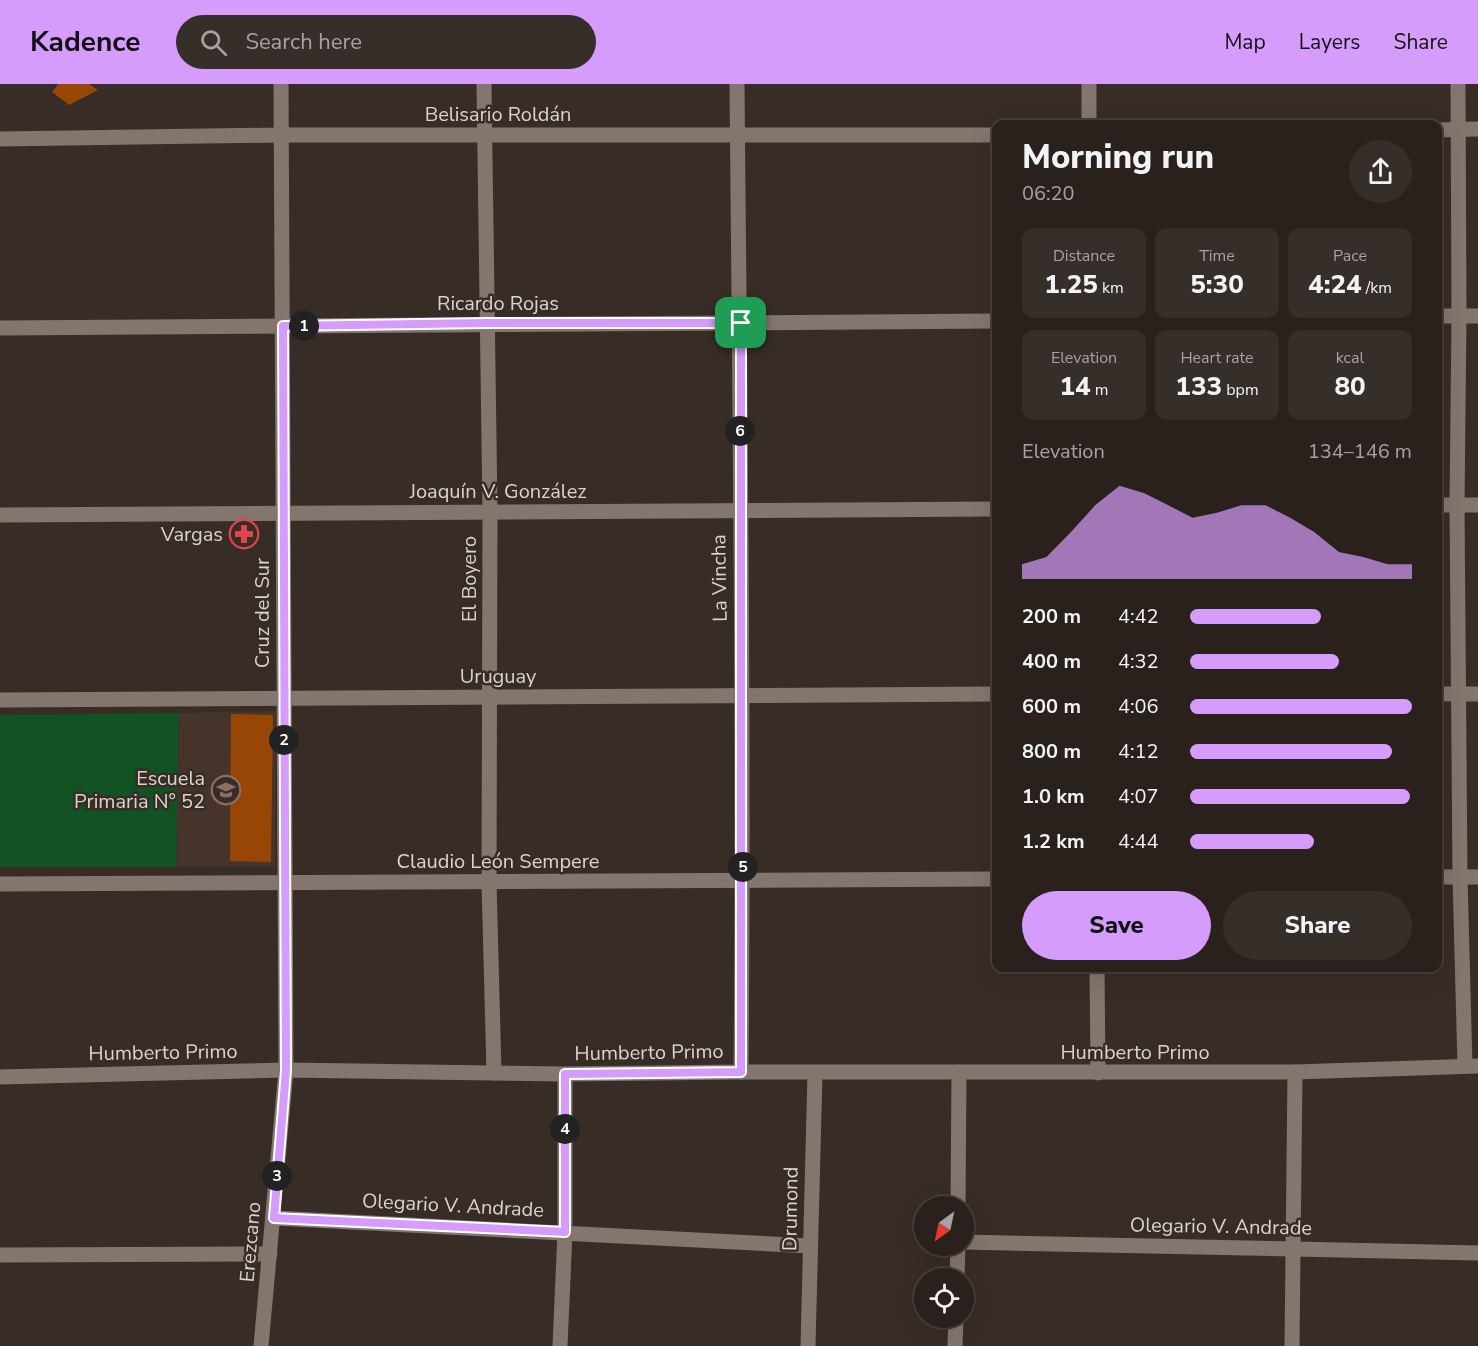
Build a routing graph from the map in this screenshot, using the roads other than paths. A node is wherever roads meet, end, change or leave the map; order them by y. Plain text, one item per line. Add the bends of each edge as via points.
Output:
1 (281, 84) edge
2 (484, 84) edge
3 (737, 84) edge
4 (1089, 84) edge
5 (1458, 84) edge
6 (1089, 120) edge
7 (1458, 129) junction
8 (1478, 129) edge
9 (1442, 130) edge
10 (281, 135) junction
11 (738, 135) junction
12 (992, 135) edge
13 (484, 136) junction
14 (0, 139) edge
15 (1442, 316) edge
16 (1459, 316) junction
17 (1478, 316) edge
18 (992, 321) edge
19 (487, 323) junction
20 (741, 323) junction
21 (283, 326) junction
22 (0, 328) edge
23 (1442, 505) edge
24 (1457, 505) junction
25 (1478, 505) edge
26 (992, 509) edge
27 (739, 511) junction
28 (490, 512) junction
29 (283, 513) junction
30 (0, 515) edge
31 (992, 694) edge
32 (1442, 694) edge
33 (1460, 694) junction
34 (1478, 694) edge
35 (490, 696) junction
36 (742, 696) junction
37 (284, 698) junction
38 (0, 700) edge
39 (1478, 876) edge
40 (1442, 877) edge
41 (1460, 877) junction
42 (992, 879) edge
43 (743, 880) junction
44 (489, 882) junction
45 (284, 883) junction
46 (0, 884) edge
47 (1097, 972) edge
48 (1471, 1066) edge
49 (286, 1070) junction
50 (741, 1072) junction
51 (959, 1072) junction
52 (1295, 1072) junction
53 (494, 1073) junction
54 (814, 1073) junction
55 (1098, 1073) junction
56 (565, 1074) junction
57 (0, 1077) edge
58 (958, 1196) edge
59 (274, 1218) junction
60 (565, 1232) junction
61 (974, 1242) edge
62 (810, 1246) junction
63 (1293, 1248) junction
64 (1478, 1252) edge
65 (270, 1254) junction
66 (0, 1255) edge
67 (956, 1328) edge
68 (261, 1346) edge
69 (560, 1346) edge
70 (808, 1346) edge
71 (955, 1346) edge
72 (1292, 1346) edge

1 - 10 street, Cruz del Sur
2 - 13 street, El Boyero
3 - 11 street, La Vincha
4 - 6 street
5 - 7 street
7 - 8 street
7 - 9 street
7 - 16 street
10 - 13 street, Belisario Roldán
10 - 14 street, Belisario Roldán
10 - 21 street, Cruz del Sur
11 - 12 street, Belisario Roldán
11 - 13 street, Belisario Roldán
11 - 20 street, La Vincha
13 - 19 street, El Boyero
15 - 16 street
16 - 17 street
16 - 24 street
18 - 20 street, Ricardo Rojas
19 - 20 street, Ricardo Rojas
19 - 21 street, Ricardo Rojas
19 - 28 street, El Boyero
20 - 27 street, La Vincha
21 - 22 street, Ricardo Rojas
21 - 29 street, Cruz del Sur
23 - 24 street
24 - 25 street
24 - 33 street
26 - 27 street, Joaquín V. González
27 - 28 street, Joaquín V. González
27 - 36 street, La Vincha
28 - 29 street, Joaquín V. González
28 - 35 street, El Boyero
29 - 30 street, Joaquín V. González
29 - 37 street, Cruz del Sur
31 - 36 street, Uruguay
32 - 33 street
33 - 34 street
33 - 41 street
35 - 36 street, Uruguay
35 - 37 street, Uruguay
35 - 44 street, El Boyero
36 - 43 street, La Vincha
37 - 38 street, Uruguay
37 - 45 street, Cruz del Sur
39 - 41 street
40 - 41 street
41 - 48 street
42 - 43 street, Claudio León Sempere
43 - 44 street, Claudio León Sempere
43 - 50 street, La Vincha
44 - 45 street, Claudio León Sempere
44 - 53 street, El Boyero
45 - 46 street, Claudio León Sempere
45 - 49 street, Cruz del Sur
47 - 55 street
48 - 52 street, Humberto Primo
49 - 53 street, Humberto Primo
49 - 57 street, Humberto Primo
49 - 59 street, Erezcano
50 - 54 street, Humberto Primo
50 - 56 street, Humberto Primo
51 - 54 street, Humberto Primo
51 - 55 street, Humberto Primo
51 - 58 street
52 - 55 street, Humberto Primo
52 - 63 street
53 - 56 street, Humberto Primo
54 - 62 street, Drumond
56 - 60 street
59 - 60 street, Olegario V. Andrade
59 - 65 street, Erezcano
60 - 62 street, Olegario V. Andrade
60 - 69 street
61 - 63 street, Olegario V. Andrade
62 - 70 street, Drumond
63 - 64 street, Olegario V. Andrade
63 - 72 street
65 - 66 street
65 - 68 street, Erezcano
67 - 71 street

